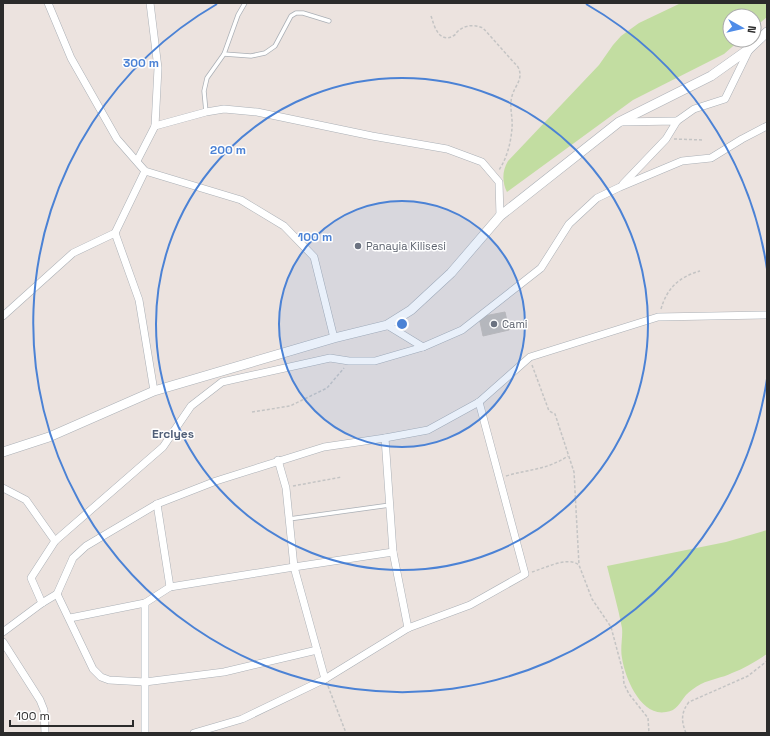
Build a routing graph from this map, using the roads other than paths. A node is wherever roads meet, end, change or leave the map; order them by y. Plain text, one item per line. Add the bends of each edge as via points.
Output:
1 (48, 3) edge
2 (150, 3) edge
3 (245, 3) edge
4 (329, 21) dead end
5 (767, 32) edge
6 (749, 49) junction
7 (224, 54) junction
8 (206, 112) junction
9 (677, 121) junction
10 (619, 122) junction
11 (155, 126) junction
12 (767, 126) edge
13 (137, 161) junction
14 (145, 170) junction
15 (620, 187) junction
16 (500, 216) junction
17 (116, 233) junction
18 (767, 315) edge
19 (3, 316) edge
20 (387, 325) junction
21 (334, 338) junction
22 (423, 347) junction
23 (222, 371) junction
24 (222, 382) junction
25 (154, 391) junction
26 (479, 402) junction
27 (385, 438) junction
28 (3, 452) edge
29 (278, 460) junction
30 (3, 488) edge
31 (157, 504) junction
32 (390, 505) junction
33 (289, 519) junction
34 (55, 541) junction
35 (394, 552) junction
36 (294, 566) junction
37 (170, 587) junction
38 (57, 594) junction
39 (42, 602) junction
40 (145, 602) junction
41 (70, 618) junction
42 (408, 628) junction
43 (3, 632) edge
44 (3, 642) edge
45 (317, 650) junction
46 (325, 679) junction
47 (146, 682) junction
48 (45, 733) edge
49 (145, 733) edge
50 (194, 733) edge

1 - 13 street via 71,58 117,139
2 - 11 street via 158,68
3 - 7 lane
4 - 7 lane via 296,13 291,16 275,46 269,51 256,56
5 - 6 street
6 - 9 street via 725,99 694,110
6 - 10 street via 711,76
7 - 8 lane via 206,82
8 - 11 street
8 - 16 street via 224,109 257,112 447,149 482,162 499,182
9 - 10 street
9 - 15 street via 666,139
10 - 16 street
11 - 13 street
12 - 15 street via 711,158 682,160
13 - 14 street
14 - 17 street
14 - 21 street via 241,200 284,226 314,257
15 - 22 street via 597,198 569,224 541,268 508,295 462,330
16 - 20 street via 451,273 411,310
17 - 19 street via 73,253
17 - 25 street via 139,300
18 - 26 street via 658,317 530,357
20 - 21 street
20 - 22 street
21 - 23 street
22 - 24 street via 375,361 330,358
23 - 24 street
23 - 25 street
24 - 34 street via 191,406 163,447
25 - 28 street via 49,437
26 - 27 street via 428,430
26 - 42 street via 525,574 470,605
27 - 29 street via 324,447
27 - 32 street
29 - 31 street via 216,480
29 - 33 street via 286,488
30 - 34 street via 26,500
31 - 37 street
31 - 38 street via 79,551 68,567
32 - 33 lane
32 - 35 street
33 - 36 street
34 - 39 street via 31,578
35 - 36 street
35 - 42 street
36 - 37 street
36 - 45 street
37 - 40 street
38 - 39 street
38 - 41 street
39 - 43 street
40 - 41 street
40 - 47 street
41 - 47 street via 96,673 114,681
42 - 46 street
44 - 48 street via 40,700 44,710
45 - 46 street
45 - 47 street via 224,672
46 - 50 street via 242,719
47 - 49 street

